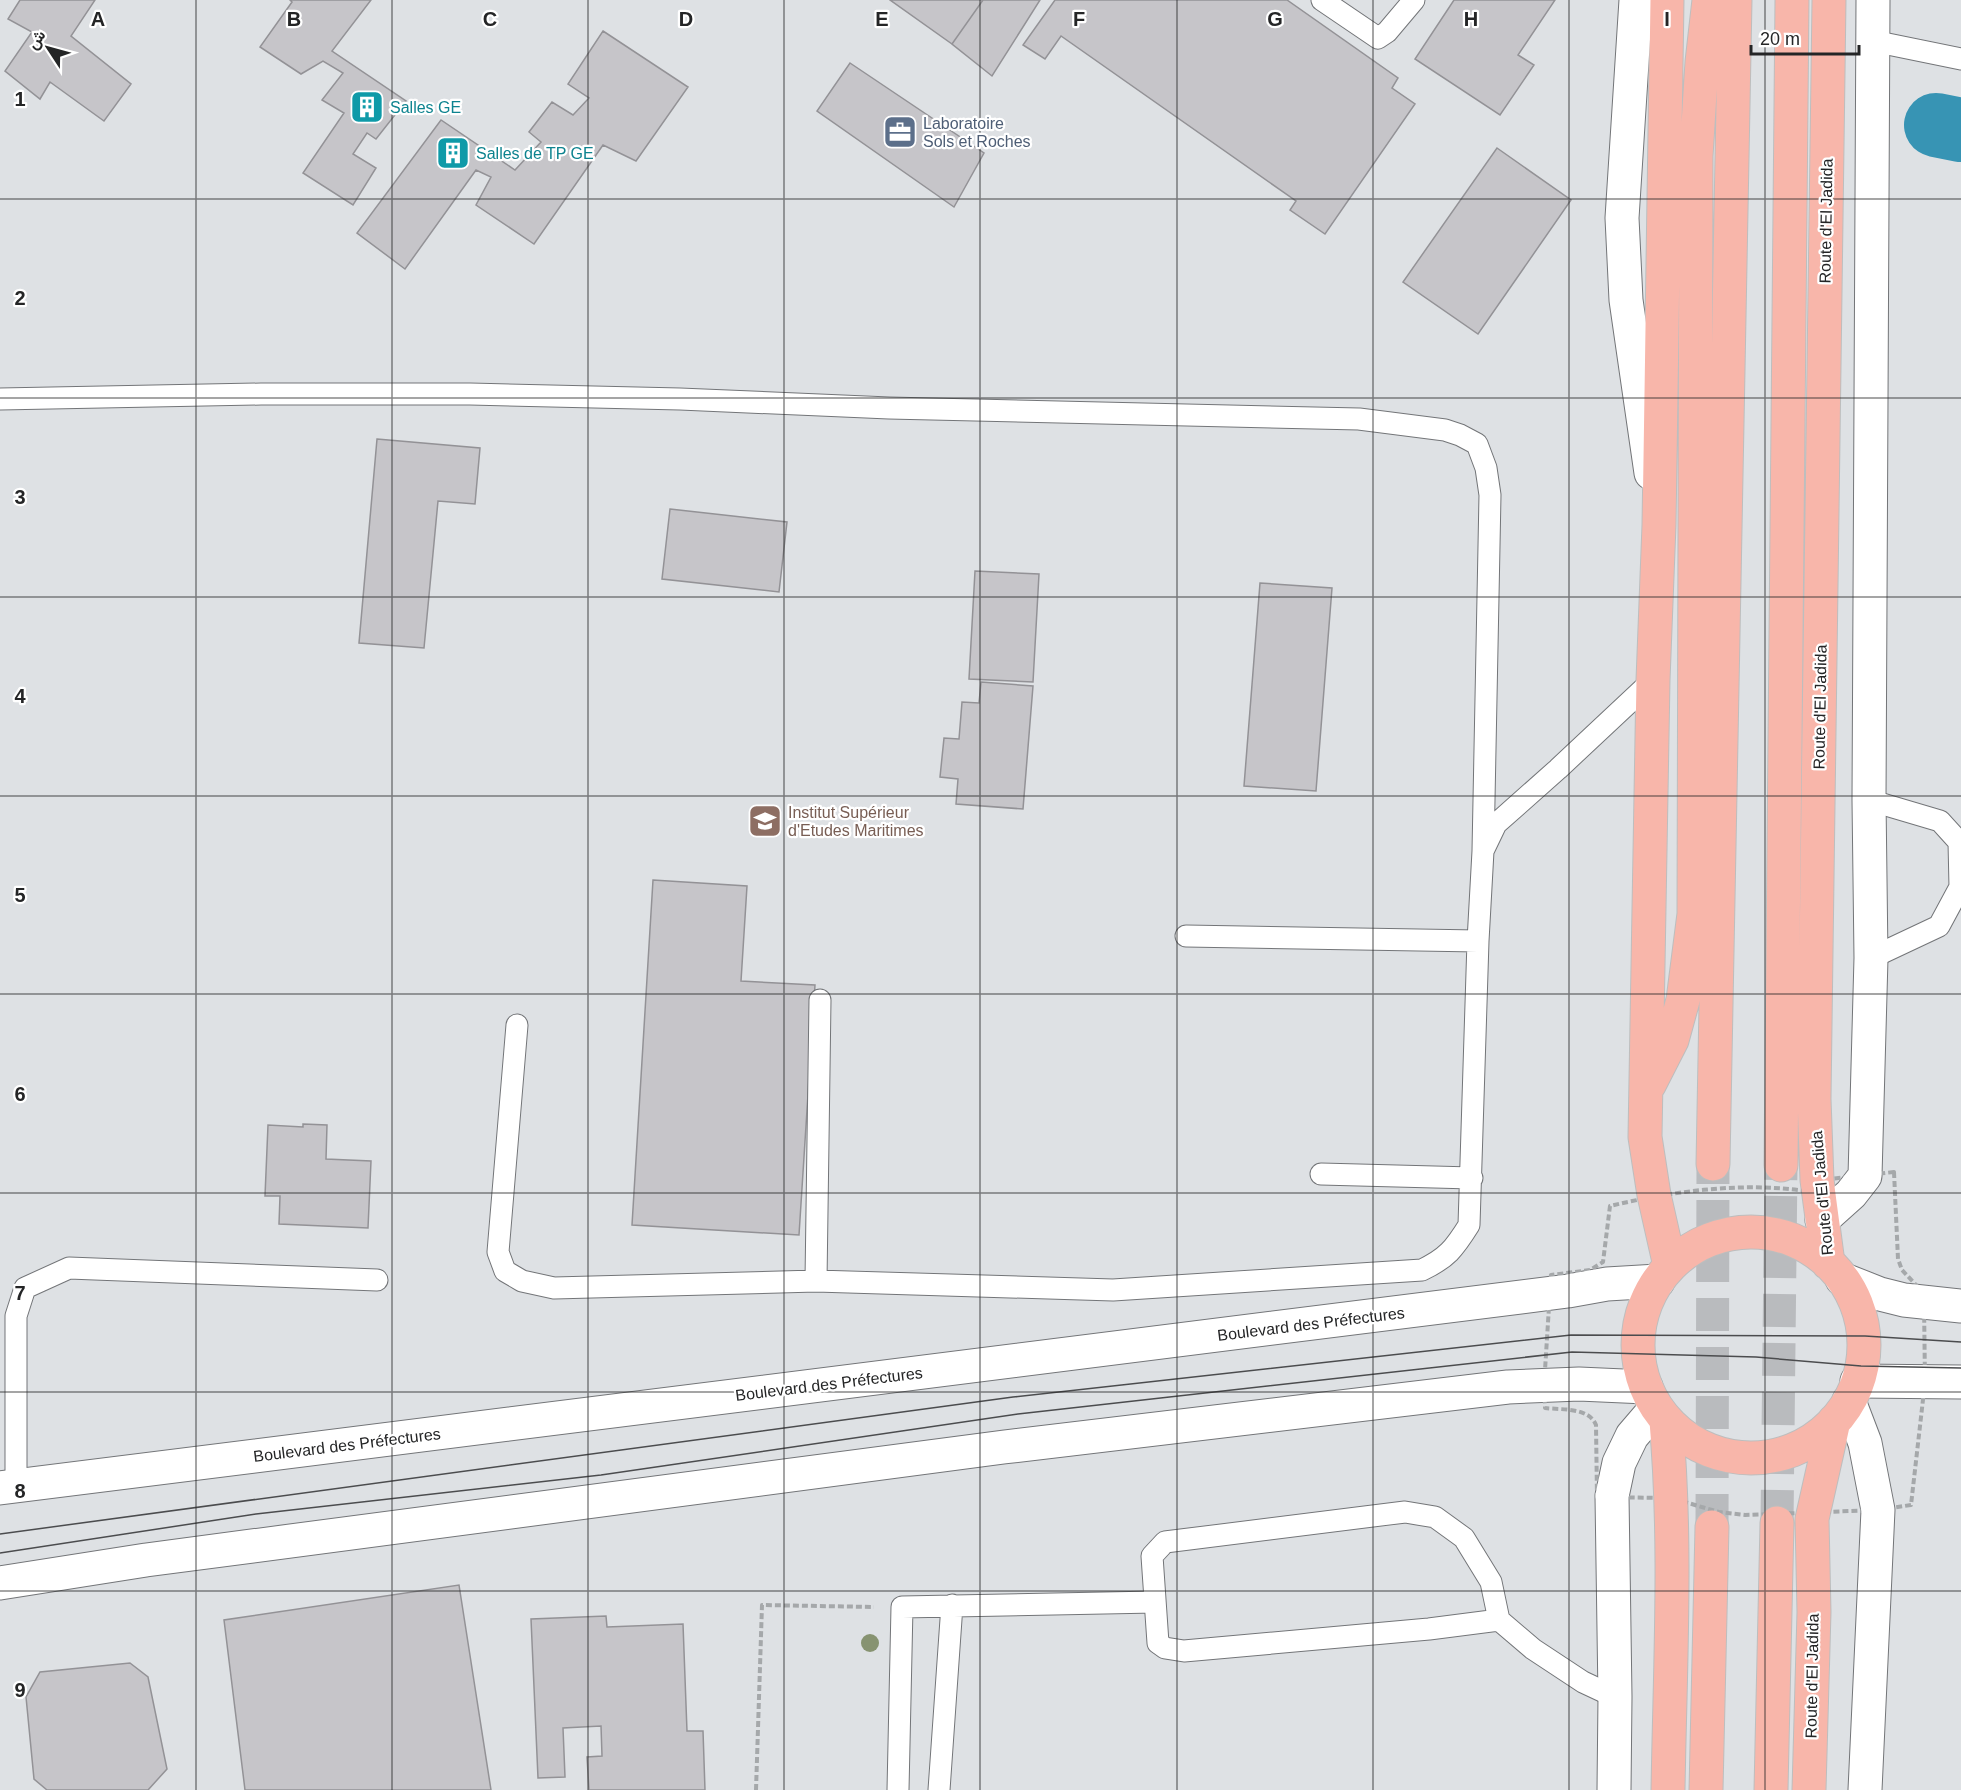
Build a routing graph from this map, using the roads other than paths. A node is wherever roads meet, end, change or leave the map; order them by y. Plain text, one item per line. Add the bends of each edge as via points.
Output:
1 (1322, 0) edge
2 (1414, 0) edge
3 (1636, 0) edge
4 (1667, 0) edge
5 (1709, 0) edge
6 (1735, 0) edge
7 (1792, 0) edge
8 (1829, 0) edge
9 (1873, 0) edge
10 (1873, 41) junction
11 (1961, 59) edge
12 (0, 399) edge
13 (1659, 525) junction
14 (1653, 680) junction
15 (1869, 800) junction
16 (1484, 851) junction
17 (1186, 936) dead end
18 (1478, 941) junction
19 (1871, 958) junction
20 (820, 1000) dead end
21 (517, 1026) dead end
22 (1645, 1093) junction
23 (1713, 1164) tunnel mouth
24 (1781, 1166) tunnel mouth
25 (1321, 1174) dead end
26 (1472, 1178) junction
27 (1822, 1220) junction
28 (1835, 1271) junction
29 (1664, 1273) junction
30 (377, 1280) dead end
31 (816, 1281) junction
32 (1961, 1306) edge
33 (1961, 1382) edge
34 (1847, 1401) junction
35 (1656, 1405) junction
36 (8, 1487) edge
37 (1778, 1523) tunnel mouth
38 (1712, 1527) tunnel mouth
39 (0, 1583) edge
40 (1155, 1602) junction
41 (952, 1605) junction
42 (1499, 1620) junction
43 (1615, 1697) junction
44 (897, 1790) edge
45 (939, 1790) edge
46 (1614, 1790) edge
47 (1668, 1790) edge
48 (1706, 1790) edge
49 (1771, 1790) edge
50 (1809, 1790) edge
51 (1865, 1790) edge

1 - 2 lane via 1378,38
3 - 13 street via 1622,218 1630,334
4 - 13 highway
5 - 22 highway via 1696,156 1694,914 1683,1000 1672,1040
6 - 23 highway
7 - 24 highway
8 - 27 highway, Route d'El Jadida via 1814,1099
9 - 10 street
10 - 11 lane
10 - 15 street
12 - 16 lane via 470,394 1359,419 1444,430 1477,444 1490,495
13 - 14 highway
14 - 16 lane via 1496,824
14 - 22 highway
15 - 19 street
15 - 19 lane via 1940,821 1959,842 1960,887 1939,926
16 - 18 lane
17 - 18 lane
18 - 26 lane
19 - 27 street via 1865,1176
20 - 31 lane
21 - 31 lane via 498,1252 506,1271 522,1281 554,1288
22 - 29 highway via 1645,1137
25 - 26 lane
26 - 31 lane via 1469,1225 1442,1261 1422,1270 1113,1290
27 - 28 highway, Route d'El Jadida
28 - 29 highway via 1792,1240 1749,1232 1707,1241 1687,1252
28 - 32 street via 1880,1294
28 - 34 highway, Route d'El Jadida via 1855,1303 1865,1336 1861,1366
29 - 35 highway via 1646,1303 1638,1335 1640,1363
29 - 36 street, Boulevard des Préfectures via 1551,1293
30 - 36 lane via 69,1268 25,1288 16,1316
33 - 34 street via 1925,1382
34 - 35 highway via 1818,1435 1801,1446 1781,1454 1750,1458 1719,1454 1700,1446 1682,1435
34 - 50 highway, Route d'El Jadida via 1814,1511
34 - 51 street via 1865,1443 1878,1510
35 - 39 street via 1607,1384 1508,1387 1004,1447 146,1560
35 - 43 street via 1632,1436 1619,1463 1612,1496
35 - 47 highway via 1671,1498
37 - 49 highway
38 - 48 highway
40 - 41 lane
40 - 42 lane via 1158,1644 1184,1651
40 - 42 lane via 1152,1556 1165,1542 1406,1512 1435,1517 1464,1539 1491,1582
41 - 44 lane via 902,1607
41 - 45 lane
42 - 43 lane via 1533,1649 1583,1682
43 - 46 street

